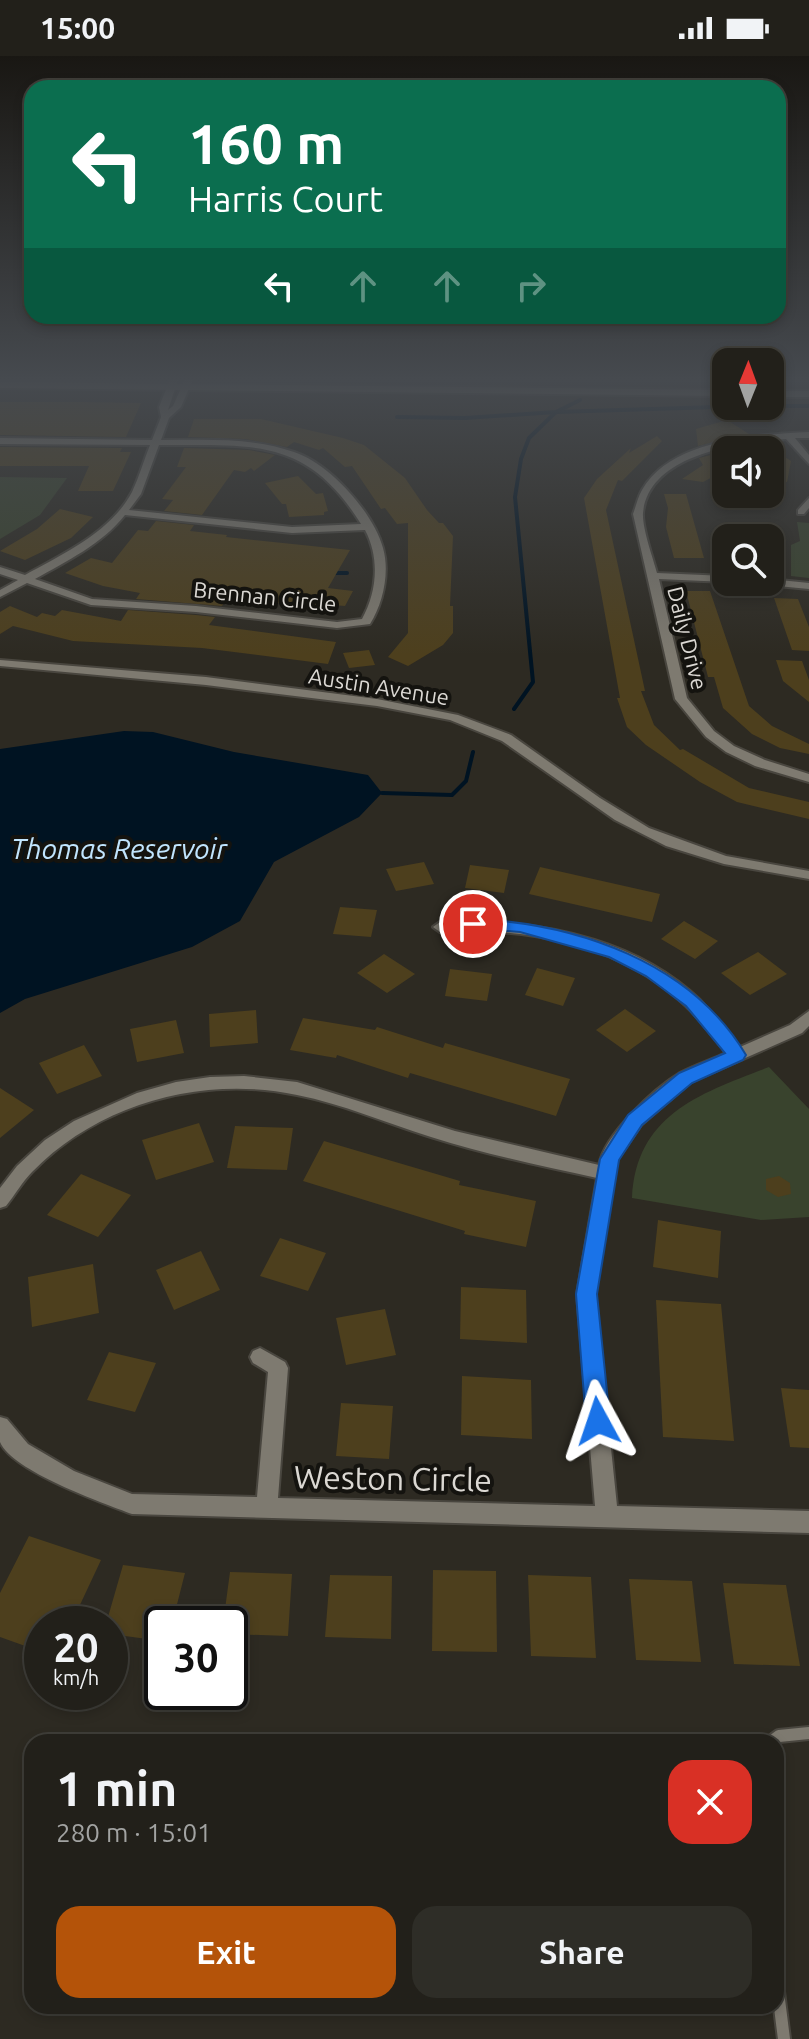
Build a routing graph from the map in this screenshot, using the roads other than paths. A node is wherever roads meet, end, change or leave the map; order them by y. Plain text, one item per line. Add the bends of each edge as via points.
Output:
1 (145, 470) edge
2 (319, 470) edge
3 (666, 470) edge
4 (809, 501) edge
5 (124, 512) junction
6 (801, 512) dead end
7 (367, 527) junction
8 (0, 570) edge
9 (651, 576) junction
10 (712, 578) edge
11 (26, 579) junction
12 (784, 584) edge
13 (809, 586) edge
14 (0, 594) edge
15 (0, 663) edge
16 (809, 778) edge
17 (809, 875) edge
18 (440, 927) dead end
19 (809, 1017) edge
20 (737, 1055) junction
21 (605, 1173) junction
22 (0, 1201) edge
23 (260, 1357) dead end
24 (0, 1426) edge
25 (267, 1507) junction
26 (607, 1516) junction
27 (809, 1522) edge
28 (809, 1733) edge
29 (784, 1736) edge
30 (781, 2014) edge
31 (784, 2039) edge

1 - 5 street
2 - 7 street, Brennan Circle via 333,479
3 - 9 street, Daily Drive via 640,498 638,514
4 - 6 street
5 - 7 street via 292,530
5 - 11 street via 90,543
7 - 11 street, Brennan Circle via 380,552 374,612 366,622 337,625 91,602
8 - 11 street, Brennan Circle
9 - 10 street
9 - 16 street, Daily Drive via 681,699 690,714 730,749
11 - 14 street
12 - 13 street
15 - 17 street, Austin Avenue via 196,680 447,716 500,736 554,767 632,825 685,850 763,870
18 - 20 street via 520,926 615,953 692,1002
19 - 20 street via 796,1029
20 - 21 street via 685,1078 635,1120
21 - 22 street via 495,1149 306,1092 265,1084 202,1083 152,1094 72,1132 26,1167
21 - 26 street via 586,1294
23 - 25 street via 278,1368
24 - 25 street, Weston Circle via 21,1451 67,1478 132,1504
25 - 26 street, Weston Circle
26 - 27 street, Weston Circle
28 - 29 lane
30 - 31 lane

